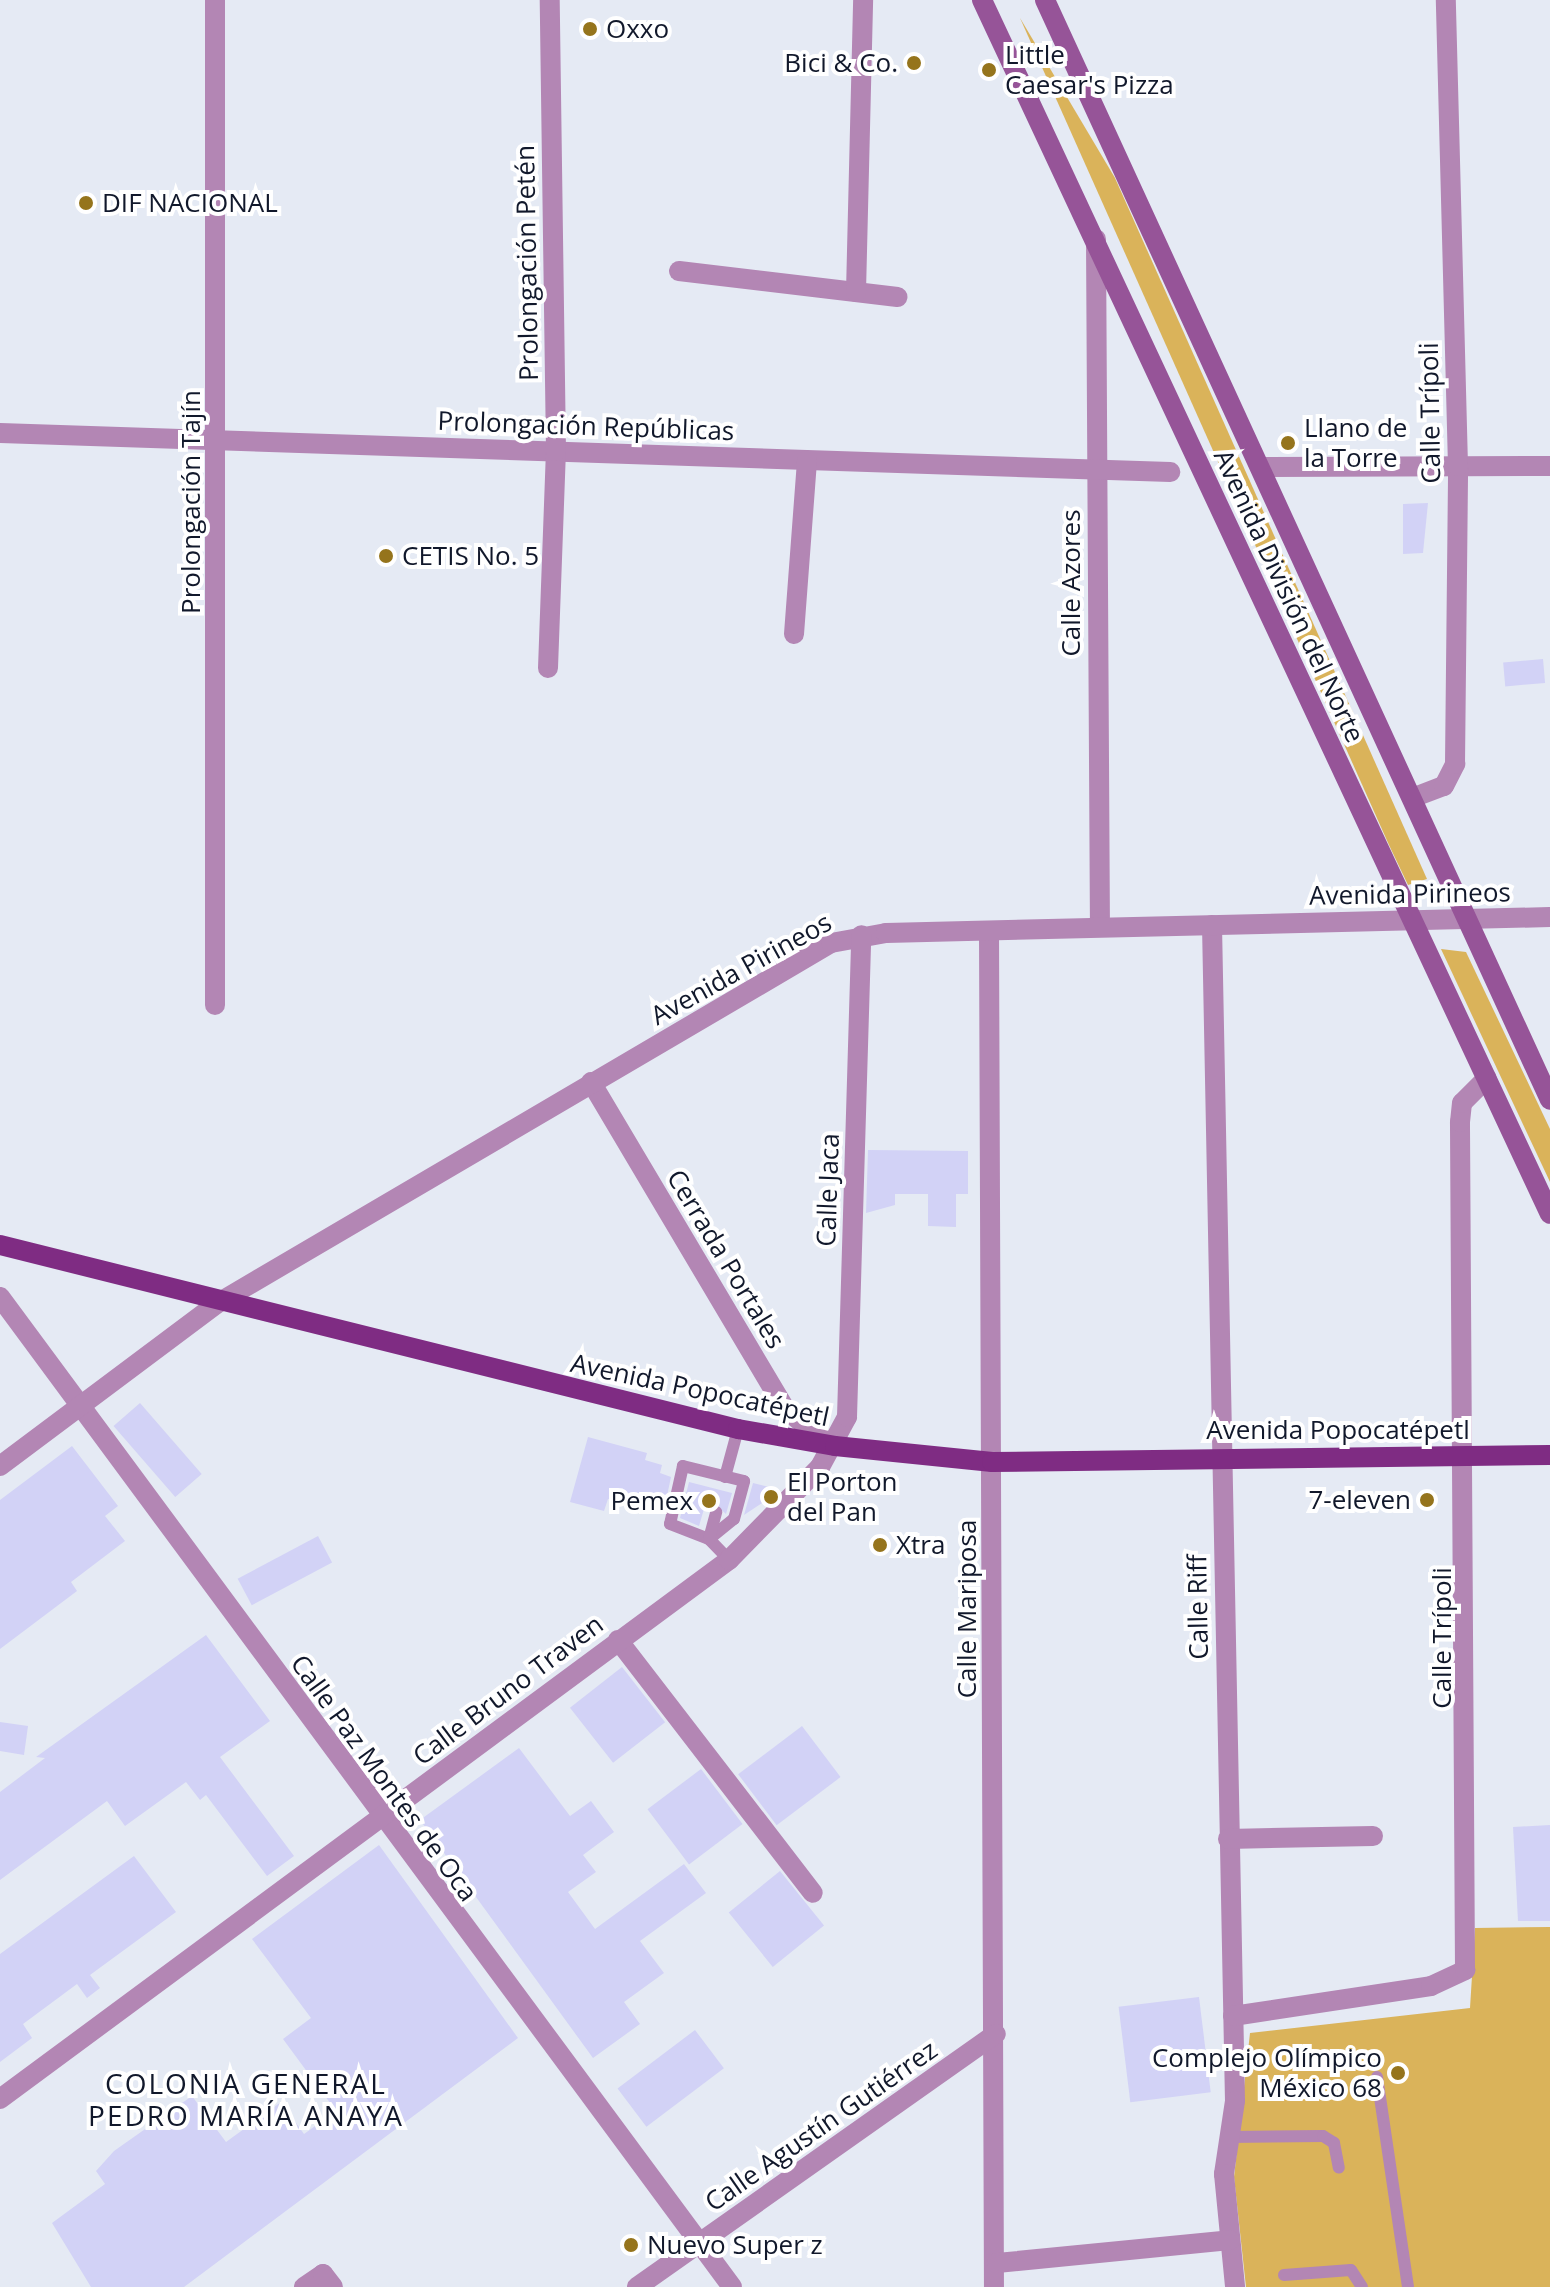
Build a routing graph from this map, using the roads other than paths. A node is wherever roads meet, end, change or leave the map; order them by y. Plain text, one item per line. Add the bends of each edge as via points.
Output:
1 (215, 0) edge
2 (550, 0) edge
3 (863, 0) edge
4 (982, 0) edge
5 (1045, 0) edge
6 (1446, 0) edge
7 (1096, 239) junction
8 (679, 271) dead end
9 (856, 292) junction
10 (897, 297) dead end
11 (0, 433) edge
12 (218, 440) junction
13 (556, 451) junction
14 (807, 460) junction
15 (1458, 466) junction
16 (1550, 466) edge
17 (1263, 467) junction
18 (1096, 471) junction
19 (1170, 472) dead end
20 (794, 634) dead end
21 (548, 668) dead end
22 (1412, 798) junction
23 (1550, 917) edge
24 (1465, 918) junction
25 (1413, 920) junction
26 (1212, 925) junction
27 (1100, 927) junction
28 (989, 931) junction
29 (861, 935) junction
30 (215, 1005) dead end
31 (1487, 1078) junction
32 (591, 1082) junction
33 (1550, 1100) edge
34 (1550, 1214) edge
35 (0, 1245) edge
36 (0, 1297) edge
37 (218, 1303) junction
38 (81, 1404) junction
39 (738, 1429) junction
40 (835, 1446) junction
41 (1222, 1455) junction
42 (1467, 1455) junction
43 (1550, 1455) edge
44 (992, 1462) junction
45 (0, 1466) edge
46 (725, 1477) junction
47 (716, 1512) dead end
48 (709, 1539) junction
49 (729, 1560) junction
50 (618, 1640) junction
51 (380, 1819) junction
52 (1373, 1836) dead end
53 (1228, 1839) junction
54 (813, 1893) dead end
55 (1233, 2016) junction
56 (996, 2034) junction
57 (1377, 2077) dead end
58 (0, 2099) edge
59 (1229, 2137) junction
60 (1339, 2168) dead end
61 (1230, 2240) junction
62 (701, 2242) junction
63 (997, 2263) junction
64 (1284, 2275) dead end
65 (328, 2280) edge
66 (304, 2287) edge
67 (637, 2287) edge
68 (732, 2287) edge
69 (994, 2287) edge
70 (1235, 2287) edge
71 (1362, 2287) edge
72 (1408, 2287) edge

1 - 12 street, Prolongación Tajín
2 - 13 street, Prolongación Petén
3 - 9 street
4 - 7 main road, Avenida División del Norte
5 - 17 main road, Avenida División del Norte
6 - 15 street, Calle Trípoli
7 - 18 street, Calle Azores
7 - 25 main road, Avenida División del Norte
8 - 9 street
9 - 10 street
11 - 12 street, Prolongación Repúblicas
12 - 13 street, Prolongación Repúblicas
12 - 30 street, Prolongación Tajín
13 - 14 street, Prolongación Repúblicas
13 - 21 street, Prolongación Petén
14 - 18 street, Prolongación Repúblicas
14 - 20 street
15 - 16 street
15 - 17 street
15 - 22 street, Calle Trípoli via 1455,764 1444,786
17 - 22 main road, Avenida División del Norte
18 - 19 street, Prolongación Repúblicas
18 - 27 street, Calle Azores
22 - 24 main road, Avenida División del Norte
23 - 24 street, Avenida Pirineos
24 - 25 street, Avenida Pirineos
24 - 33 main road, Avenida División del Norte
25 - 26 street, Avenida Pirineos
25 - 31 main road, Avenida División del Norte
26 - 27 street, Avenida Pirineos
26 - 41 street, Calle Riff
27 - 28 street, Avenida Pirineos
28 - 29 street, Avenida Pirineos
28 - 44 street, Calle Mariposa
29 - 32 street, Avenida Pirineos via 831,943
29 - 40 street, Calle Jaca via 847,1417
31 - 34 main road, Avenida División del Norte
31 - 42 street, Calle Trípoli via 1462,1103 1460,1122
32 - 37 street, Avenida Pirineos
32 - 40 street, Cerrada Portales via 786,1410
35 - 37 main road, Avenida Popocatépetl
36 - 38 street, Calle Paz Montes de Oca
37 - 38 street, Avenida Pirineos
37 - 39 main road, Avenida Popocatépetl
38 - 45 street, Avenida Pirineos
38 - 51 street, Calle Paz Montes de Oca
39 - 40 main road, Avenida Popocatépetl
39 - 46 lane
40 - 44 main road, Avenida Popocatépetl
40 - 49 street, Calle Bruno Traven via 788,1507
41 - 42 main road, Avenida Popocatépetl
41 - 44 main road, Avenida Popocatépetl
41 - 53 street, Calle Riff
42 - 43 main road, Avenida Popocatépetl
42 - 55 street, Calle Trípoli via 1465,1970 1431,1986
44 - 56 street, Calle Mariposa
46 - 48 lane via 744,1481 734,1519
46 - 48 lane via 683,1466 669,1520
47 - 48 lane
48 - 49 lane
49 - 50 street, Calle Bruno Traven
50 - 51 street, Calle Bruno Traven
50 - 54 street
51 - 58 street, Calle Bruno Traven
51 - 62 street, Calle Paz Montes de Oca
52 - 53 street
53 - 55 street, Calle Riff
55 - 59 street, Calle Riff
56 - 62 street, Calle Agustín Gutiérrez
56 - 63 street, Calle Mariposa
57 - 72 lane
59 - 60 lane via 1323,2136 1334,2143
59 - 61 street, Calle Riff
61 - 63 street
61 - 70 street, Calle Riff
62 - 67 street, Calle Agustín Gutiérrez
62 - 68 street, Calle Paz Montes de Oca
63 - 69 street, Calle Mariposa
64 - 71 lane via 1344,2268
65 - 66 street

